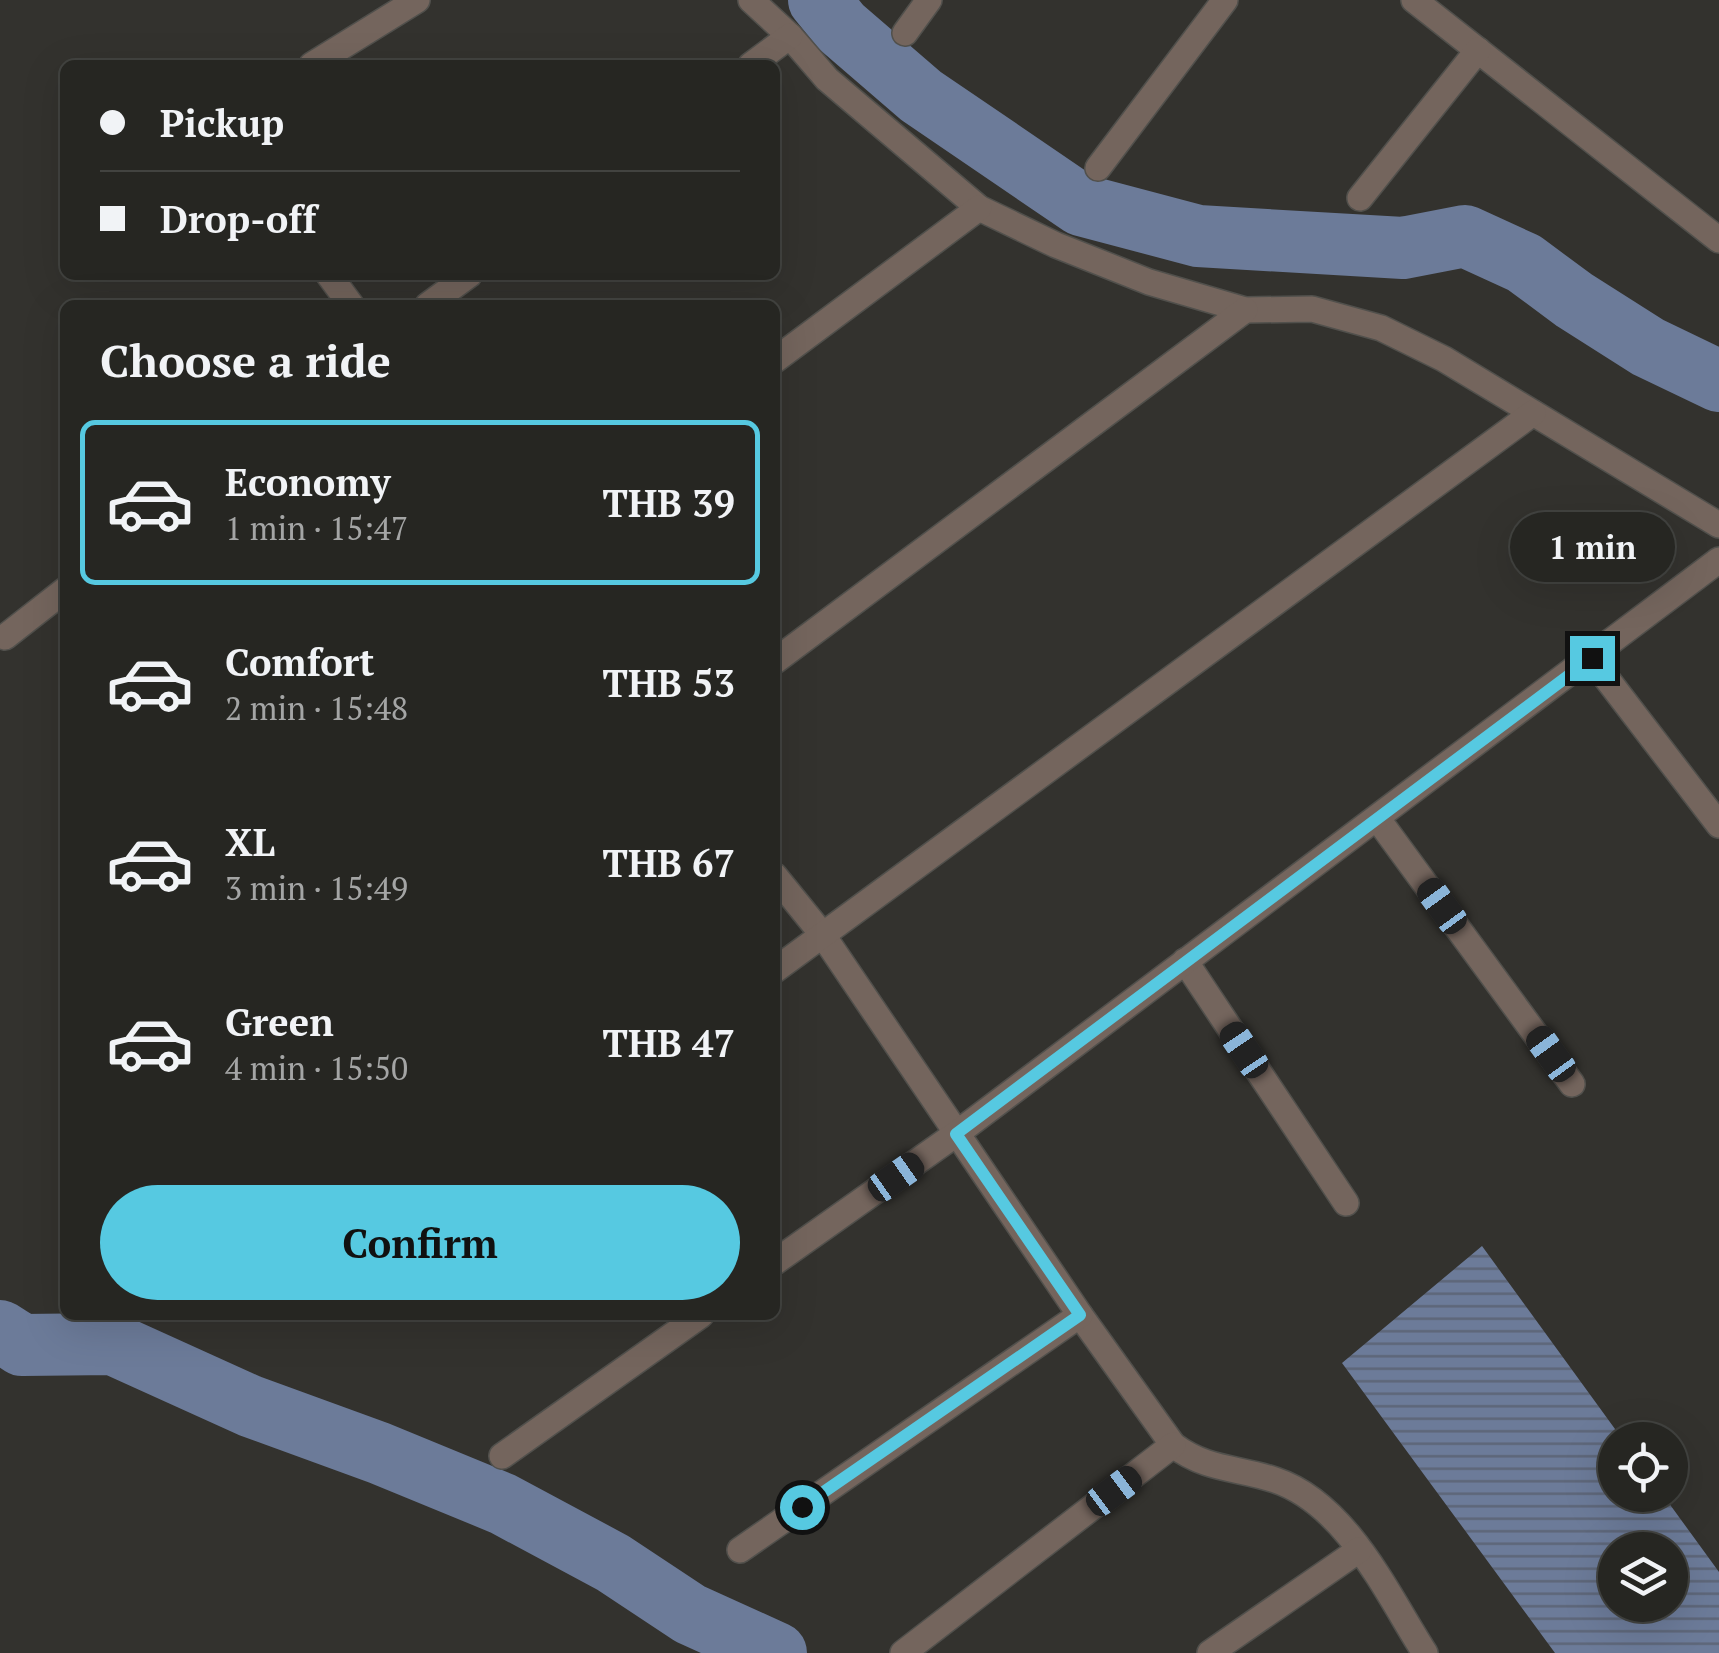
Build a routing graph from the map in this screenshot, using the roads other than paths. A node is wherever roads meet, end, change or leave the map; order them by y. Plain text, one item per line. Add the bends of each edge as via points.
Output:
1 (417, 0) edge
2 (751, 0) edge
3 (929, 0) edge
4 (1225, 0) edge
5 (1414, 0) edge
6 (904, 33) dead end
7 (790, 36) junction
8 (1478, 50) junction
9 (320, 60) edge
10 (759, 60) edge
11 (1098, 168) dead end
12 (1360, 198) dead end
13 (980, 208) junction
14 (1719, 240) edge
15 (462, 280) edge
16 (435, 300) edge
17 (1245, 310) junction
18 (780, 356) edge
19 (1532, 413) junction
20 (1719, 525) edge
21 (1719, 560) edge
22 (60, 594) edge
23 (5, 637) dead end
24 (780, 656) edge
25 (1592, 658) junction
26 (1377, 818) junction
27 (1719, 825) edge
28 (780, 882) edge
29 (822, 934) junction
30 (1184, 961) junction
31 (780, 966) edge
32 (1572, 1084) dead end
33 (956, 1134) junction
34 (1346, 1203) dead end
35 (780, 1258) edge
36 (1080, 1315) junction
37 (694, 1320) edge
38 (1174, 1445) junction
39 (502, 1456) dead end
40 (740, 1550) dead end
41 (1358, 1550) junction
42 (904, 1653) edge
43 (1210, 1653) edge
44 (1425, 1653) edge

1 - 9 street
2 - 7 street
3 - 6 street
4 - 11 street
5 - 8 street
7 - 10 street
7 - 13 street via 827,79
8 - 12 street
8 - 14 street
13 - 17 street via 1150,282
13 - 18 street
15 - 16 street
17 - 19 street via 1312,309 1381,328
17 - 24 street
19 - 20 street
19 - 29 street
21 - 25 street
22 - 23 street
25 - 26 street
25 - 27 street
26 - 30 street
26 - 32 street
28 - 29 street
29 - 31 street
29 - 33 street
30 - 33 street
30 - 34 street
33 - 35 street
33 - 36 street
36 - 38 street
36 - 40 street
37 - 39 street
38 - 41 street via 1212,1467 1277,1480 1316,1502
38 - 42 street
41 - 43 street
41 - 44 street

